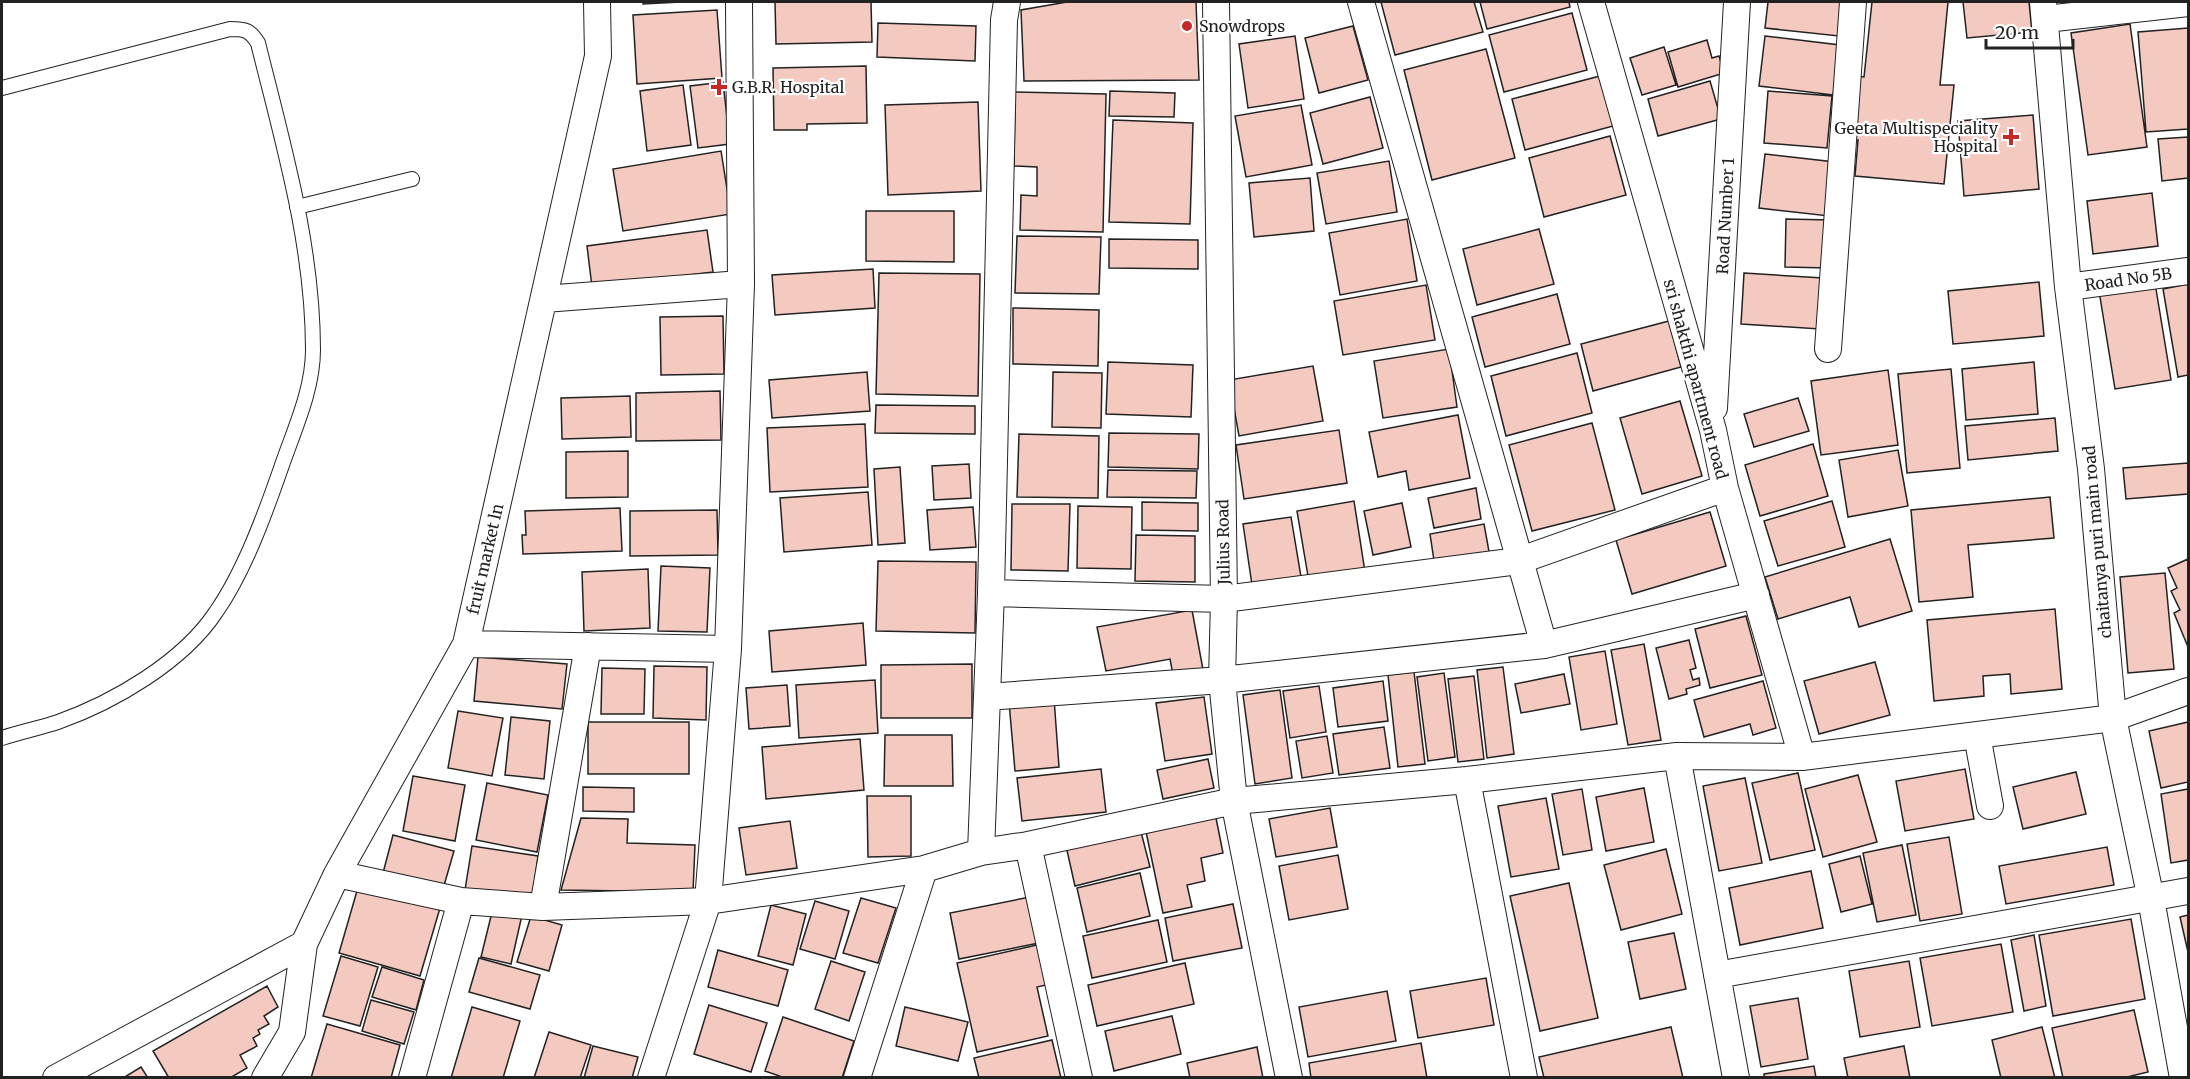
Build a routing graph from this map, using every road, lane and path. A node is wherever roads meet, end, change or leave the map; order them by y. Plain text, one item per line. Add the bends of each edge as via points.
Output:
1 (597, 2) edge
2 (739, 2) edge
3 (1007, 2) edge
4 (1216, 2) edge
5 (1360, 2) edge
6 (1592, 2) edge
7 (1737, 2) edge
8 (1853, 2) edge
9 (2188, 3) edge
10 (2044, 10) edge
11 (2, 88) edge
12 (412, 179) dead end
13 (297, 207) junction
14 (2188, 271) edge
15 (741, 284) junction
16 (2068, 287) junction
17 (544, 299) junction
18 (1828, 348) dead end
19 (1713, 430) junction
20 (1725, 488) junction
21 (1518, 561) junction
22 (991, 593) junction
23 (1756, 595) junction
24 (1224, 599) junction
25 (466, 644) junction
26 (1544, 645) junction
27 (588, 646) junction
28 (728, 649) junction
29 (1222, 680) junction
30 (2188, 691) edge
31 (987, 697) junction
32 (2113, 718) junction
33 (1977, 735) junction
34 (2, 738) edge
35 (1677, 756) junction
36 (1802, 757) junction
37 (1467, 780) junction
38 (1234, 801) junction
39 (1990, 806) dead end
40 (1029, 845) junction
41 (981, 852) junction
42 (924, 869) junction
43 (337, 874) junction
44 (2188, 891) edge
45 (2151, 899) junction
46 (461, 901) junction
47 (708, 901) junction
48 (543, 907) junction
49 (304, 944) junction
50 (1717, 975) junction
51 (56, 1077) edge
52 (265, 1077) edge
53 (412, 1077) edge
54 (651, 1077) edge
55 (857, 1077) edge
56 (1079, 1077) edge
57 (1289, 1077) edge
58 (1524, 1077) edge
59 (1736, 1077) edge
60 (2183, 1077) edge

1 - 17 street, fruit market ln via 598,56
2 - 15 street
3 - 22 street
4 - 24 street, Julius Road
5 - 21 street
6 - 19 street, sri shakthi apartment road
7 - 19 street, Road Number 1
8 - 18 street
9 - 10 street
10 - 16 street, chaitanya puri main road
11 - 13 lane via 230,29 244,29 258,43
12 - 13 lane
13 - 34 lane via 311,310 313,351 309,384 273,491 237,577 216,613 189,644 155,673 59,722
14 - 16 street, Road No 5B
15 - 17 street
15 - 28 street
16 - 32 street, chaitanya puri main road via 2091,469
17 - 25 street, fruit market ln
19 - 20 street, sri shakthi apartment road
20 - 21 street
20 - 23 street, sri shakthi apartment road
21 - 24 street
21 - 26 street
22 - 24 street
22 - 31 street
23 - 26 street
23 - 36 street, sri shakthi apartment road
24 - 29 street, Julius Road
25 - 27 street
25 - 43 street, fruit market ln
26 - 29 street
27 - 28 street
27 - 48 street
28 - 47 street
29 - 31 street
29 - 38 street, Julius Road
30 - 32 street
31 - 41 street
32 - 33 street
32 - 45 street, chaitanya puri main road
33 - 36 street
33 - 39 street
35 - 36 street
35 - 37 street
35 - 50 street
37 - 38 street
37 - 58 street
38 - 40 street
38 - 57 street, Julius Road
40 - 41 street
40 - 56 street
41 - 42 street
42 - 47 street
42 - 55 street
43 - 46 street
43 - 49 street, fruit market ln
44 - 45 street
45 - 50 street
45 - 60 street, chaitanya puri main road
46 - 48 street
46 - 53 street
47 - 48 street
47 - 54 street
49 - 51 street
49 - 52 street, fruit market ln via 292,1032
50 - 59 street

